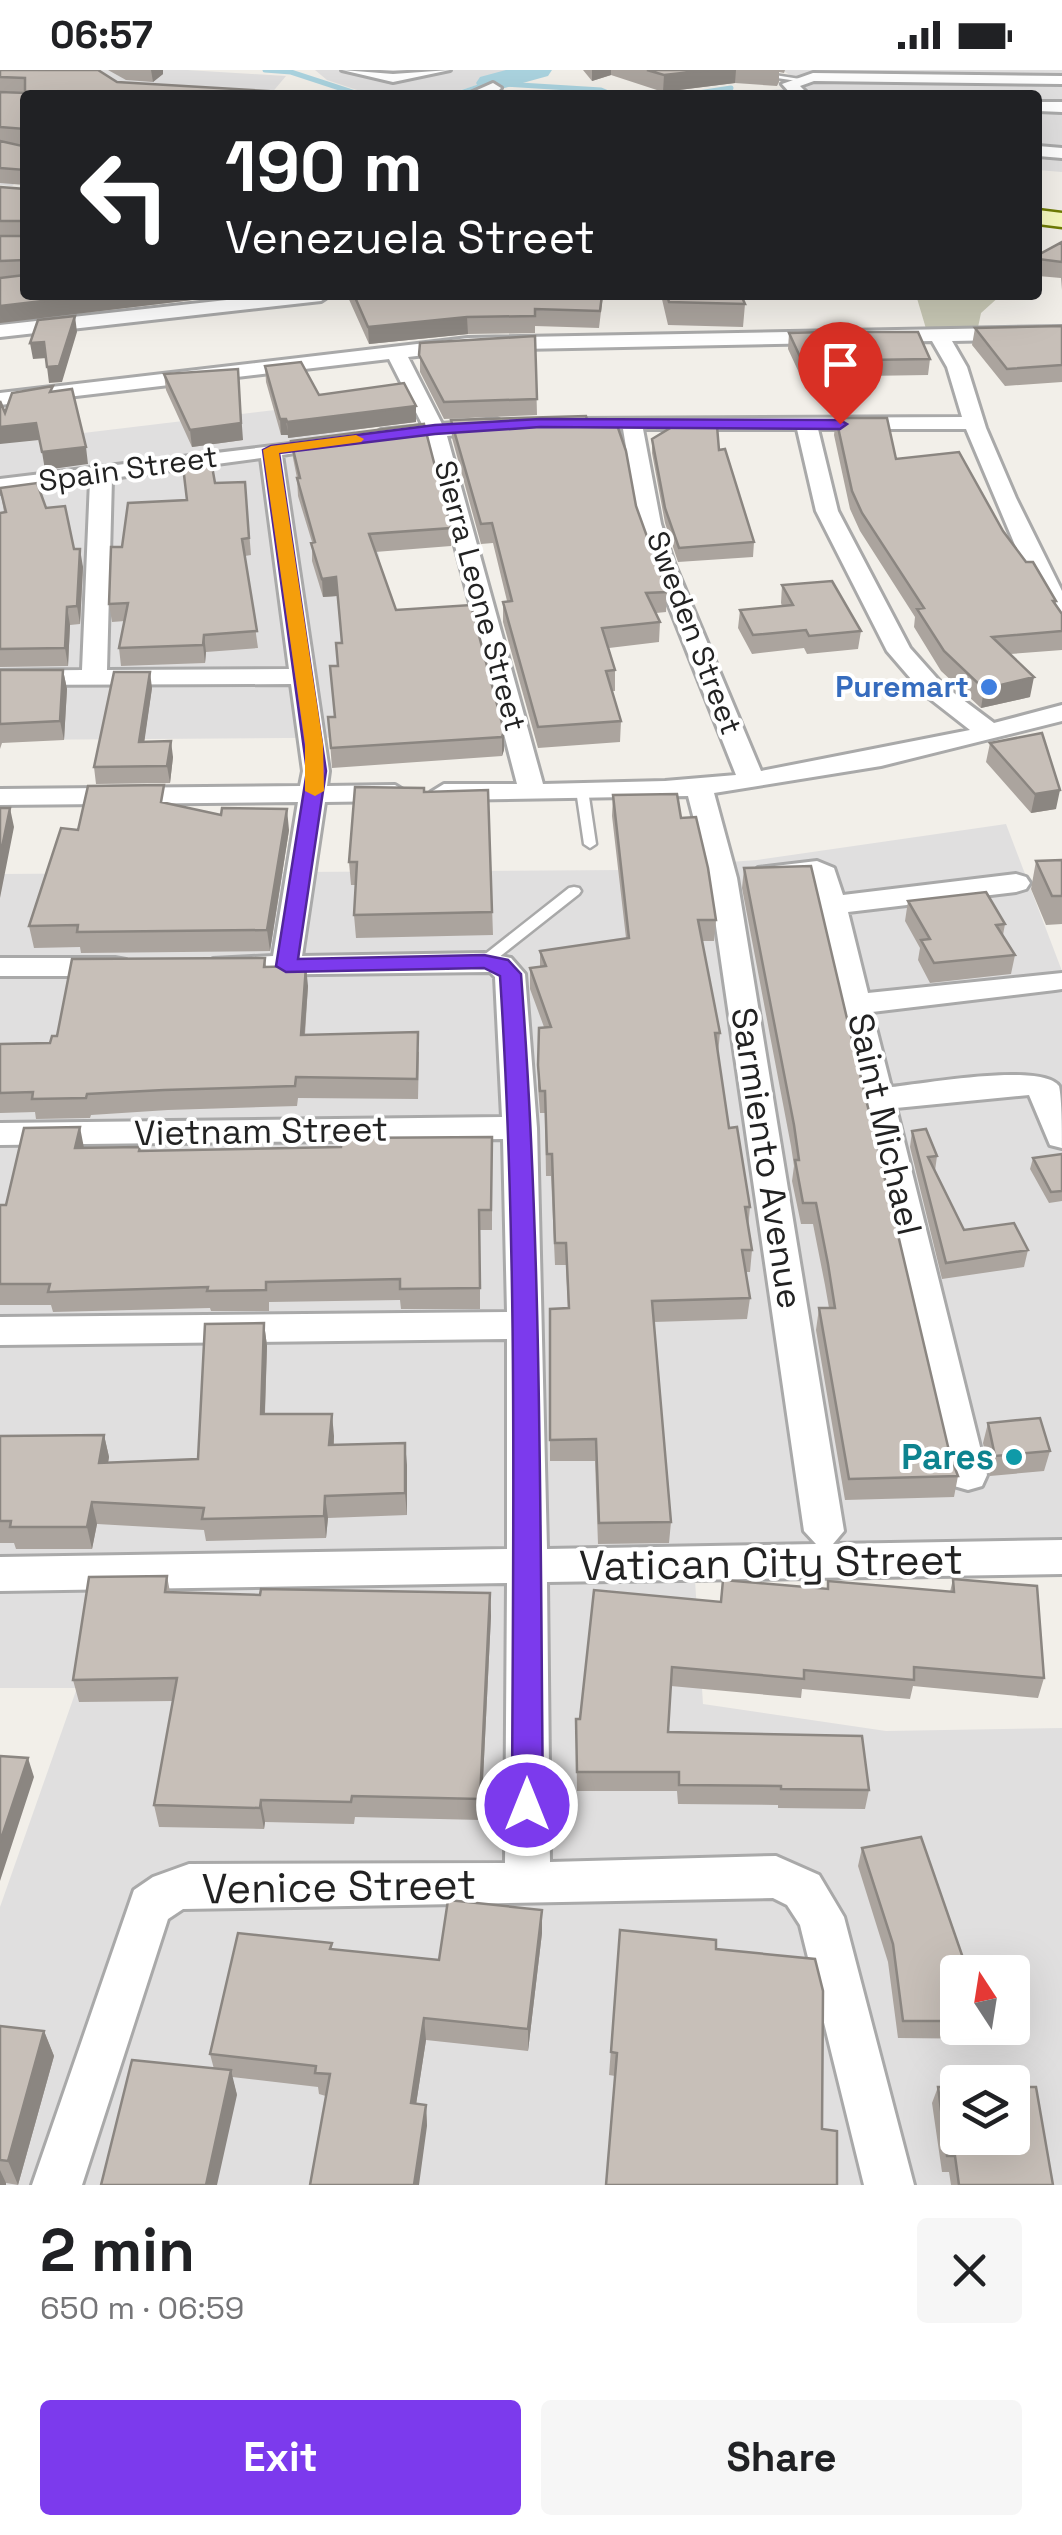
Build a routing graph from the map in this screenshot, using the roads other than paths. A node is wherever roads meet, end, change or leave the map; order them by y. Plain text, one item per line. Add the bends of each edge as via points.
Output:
1 (349, 70) edge
2 (443, 70) edge
3 (728, 70) edge
4 (838, 74) edge
5 (916, 74) edge
6 (974, 74) edge
7 (1041, 75) edge
8 (1062, 80) edge
9 (799, 87) edge
10 (493, 88) dead end
11 (488, 90) edge
12 (216, 300) edge
13 (174, 302) edge
14 (0, 331) edge
15 (1062, 334) edge
16 (938, 336) junction
17 (396, 350) junction
18 (0, 399) edge
19 (555, 423) edge
20 (974, 423) junction
21 (524, 424) edge
22 (632, 424) junction
23 (806, 424) junction
24 (435, 430) junction
25 (271, 450) junction
26 (101, 473) junction
27 (0, 486) edge
28 (1062, 612) edge
29 (94, 676) junction
30 (302, 676) junction
31 (0, 678) edge
32 (1062, 713) edge
33 (990, 733) junction
34 (752, 780) junction
35 (699, 787) junction
36 (582, 790) junction
37 (532, 791) junction
38 (314, 794) junction
39 (0, 797) edge
40 (590, 844) dead end
41 (724, 878) junction
42 (1016, 883) dead end
43 (574, 891) dead end
44 (834, 905) junction
45 (484, 962) junction
46 (152, 966) edge
47 (191, 966) edge
48 (286, 966) junction
49 (0, 968) edge
50 (1055, 981) dead end
51 (857, 1004) junction
52 (879, 1099) junction
53 (521, 1128) junction
54 (0, 1134) edge
55 (1062, 1137) edge
56 (526, 1325) junction
57 (0, 1330) edge
58 (968, 1476) dead end
59 (824, 1531) dead end
60 (1062, 1558) edge
61 (526, 1566) junction
62 (0, 1574) edge
63 (528, 1884) junction
64 (57, 2185) edge
65 (889, 2185) edge

1 - 2 street via 393,78
3 - 9 lane
4 - 5 street
4 - 9 street
5 - 6 street
6 - 7 street
7 - 8 street
10 - 11 street
12 - 13 street
13 - 14 street
15 - 16 street
16 - 17 street
16 - 20 street via 951,351
17 - 18 street
17 - 24 street, Sierra Leone Street
19 - 22 street
20 - 23 street
20 - 28 street
21 - 24 street, Spain Street
22 - 23 street
22 - 34 street, Sweden Street via 663,563
23 - 33 street via 827,511 898,650 933,689
24 - 25 street, Spain Street
24 - 37 street, Sierra Leone Street
25 - 26 street, Spain Street
25 - 30 street
26 - 27 street, Spain Street
26 - 29 street
29 - 30 street
29 - 31 street
30 - 38 street via 314,744
32 - 33 street
33 - 34 street
34 - 35 street
35 - 36 street
35 - 41 street, Sarmiento Avenue
36 - 37 street
36 - 40 lane
37 - 38 street
38 - 39 street
38 - 48 street
41 - 44 street, Saint Michael via 817,870
41 - 59 street, Sarmiento Avenue
42 - 44 street
43 - 45 lane
44 - 51 street, Saint Michael
45 - 48 street
45 - 53 street via 510,974
46 - 49 street
47 - 48 street
50 - 51 street
51 - 52 street, Saint Michael
52 - 55 street via 1034,1084 1045,1090
52 - 58 street, Saint Michael
53 - 54 street, Vietnam Street
53 - 56 street
56 - 57 street
56 - 61 street
60 - 61 street, Vatican City Street
61 - 62 street, Vatican City Street
61 - 63 street
63 - 64 street, Venice Street via 190,1885 169,1892 150,1905
63 - 65 street, Venice Street via 776,1877 803,1890 821,1917

